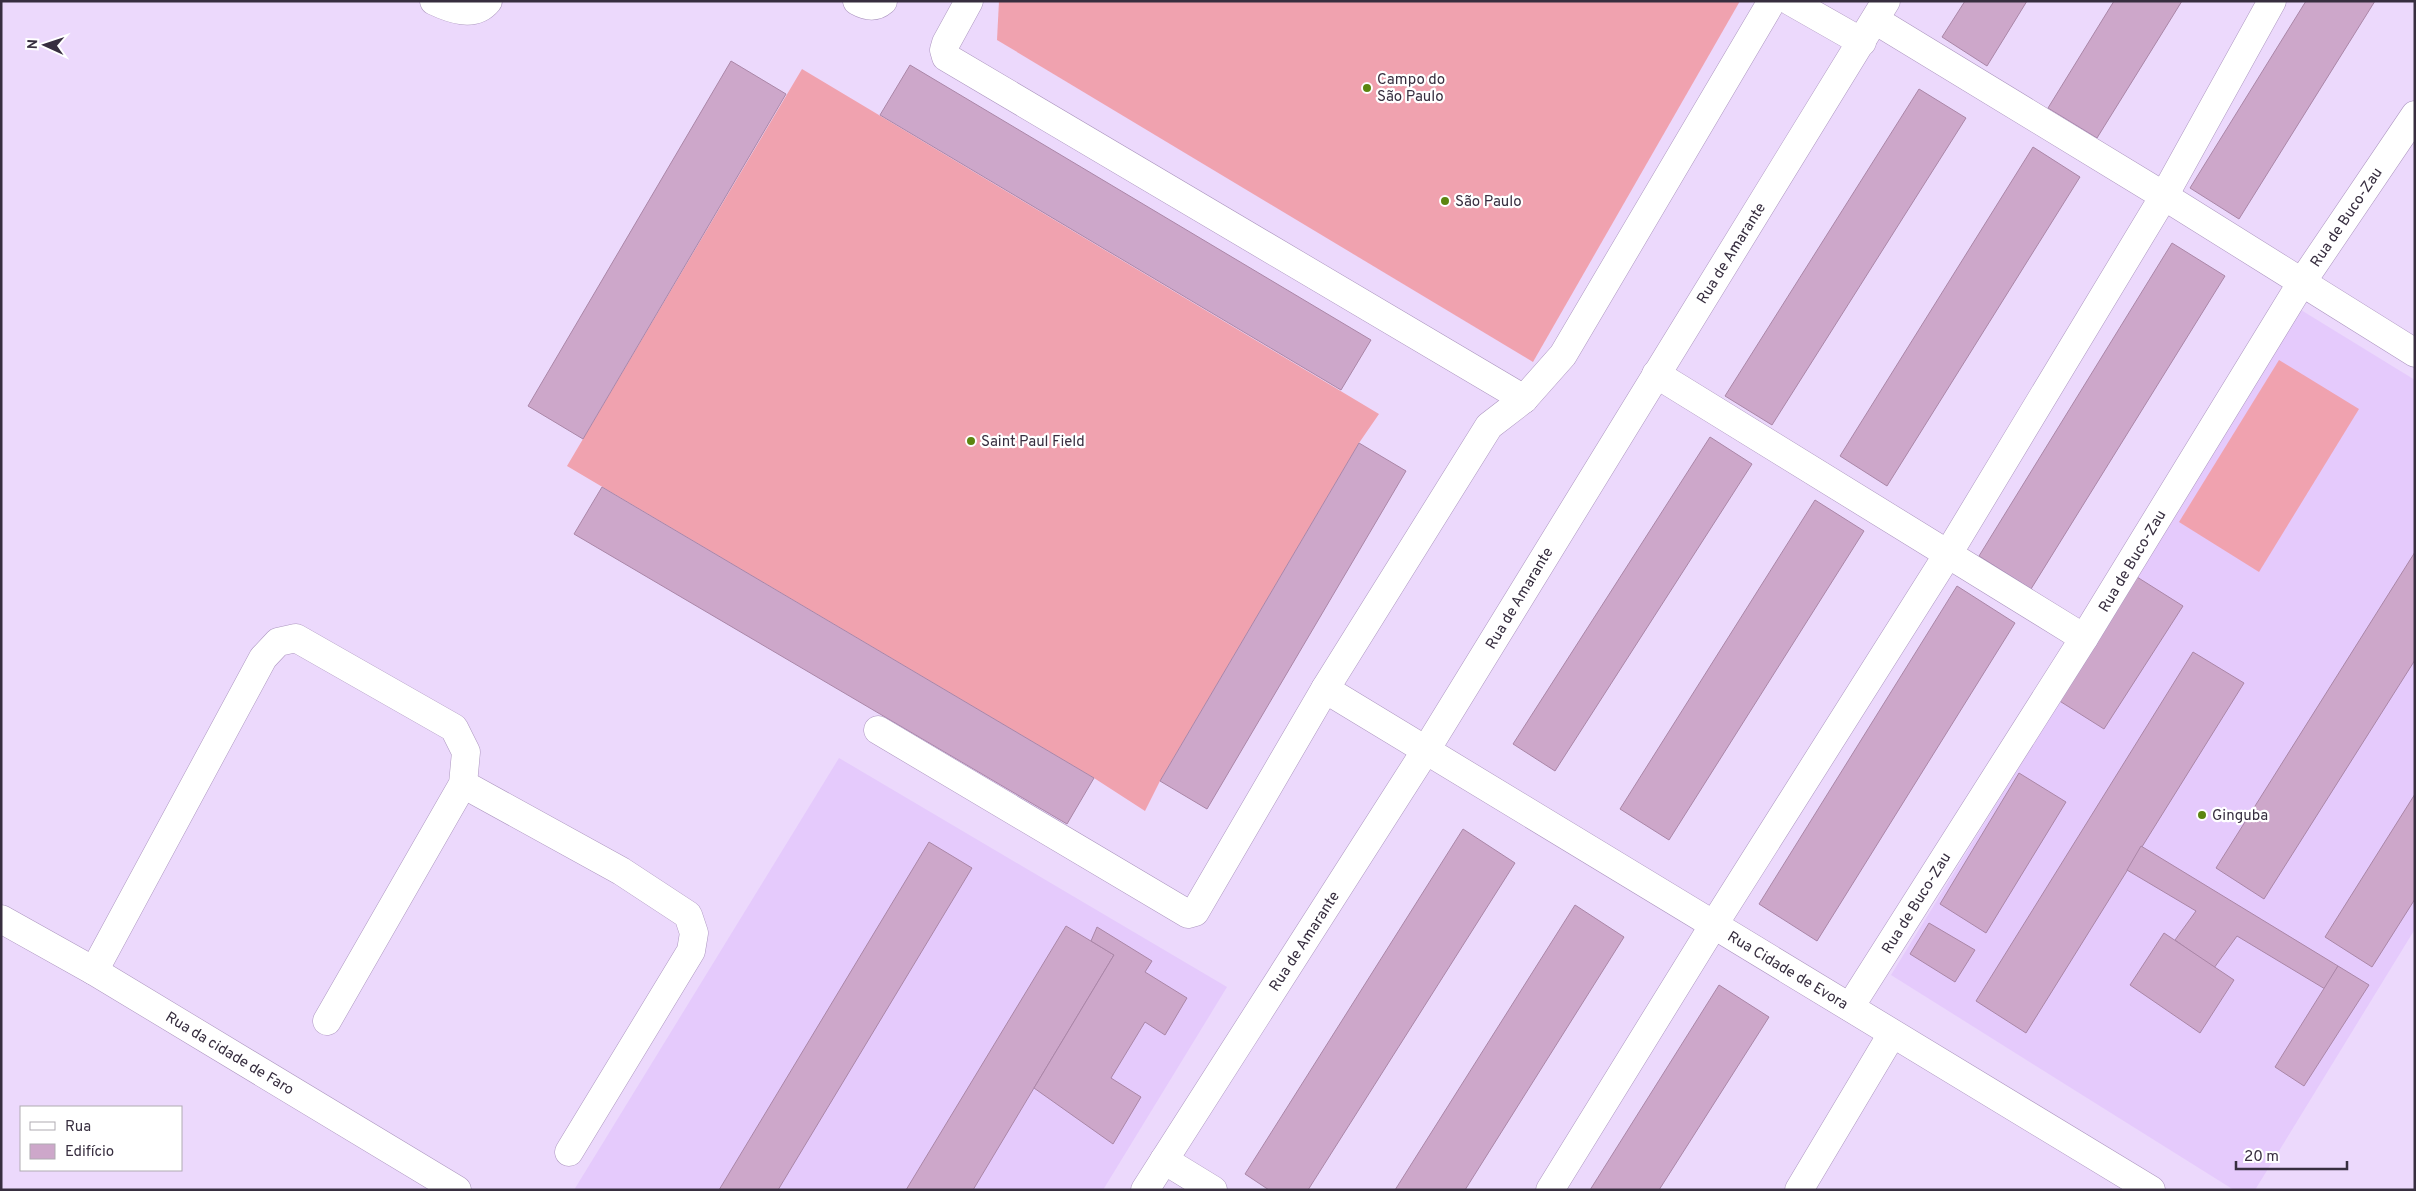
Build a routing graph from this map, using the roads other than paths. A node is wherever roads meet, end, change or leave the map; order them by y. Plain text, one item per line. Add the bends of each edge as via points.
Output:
1 (434, 1) edge
2 (969, 1) edge
3 (1772, 1) edge
4 (1790, 1) edge
5 (2272, 1) edge
6 (480, 6) edge
7 (1874, 21) edge
8 (2415, 116) edge
9 (2164, 196) junction
10 (2302, 282) junction
11 (2415, 353) edge
12 (1656, 374) junction
13 (1524, 399) junction
14 (1948, 554) junction
15 (2084, 638) junction
16 (1325, 689) junction
17 (878, 730) dead end
18 (1426, 750) junction
19 (463, 784) junction
20 (1, 919) edge
21 (1713, 926) junction
22 (94, 971) junction
23 (1850, 1006) junction
24 (327, 1021) dead end
25 (1892, 1034) junction
26 (569, 1152) dead end
27 (1164, 1160) junction
28 (2124, 1183) edge
29 (457, 1190) edge
30 (1145, 1190) edge
31 (1213, 1190) edge
32 (1550, 1190) edge
33 (1799, 1190) edge
34 (2151, 1190) edge

1 - 6 street via 452,10
2 - 13 street via 946,43 946,58
3 - 13 street via 1563,355
4 - 7 street
5 - 9 street
7 - 9 street
7 - 12 street, Rua de Amarante
8 - 10 street, Rua de Buco-Zau
9 - 10 street
9 - 14 street
10 - 11 street
10 - 15 street, Rua de Buco-Zau
12 - 14 street
12 - 18 street, Rua de Amarante
13 - 16 street via 1489,426
14 - 15 street
14 - 21 street
15 - 23 street, Rua de Buco-Zau
16 - 17 street via 1191,914
16 - 18 street, Rua Cidade de Evora
18 - 21 street, Rua Cidade de Evora
18 - 27 street, Rua de Amarante
19 - 22 street via 466,752 454,728 296,638 278,642 263,658
19 - 24 street
19 - 26 street via 621,871 688,915 694,932 691,951
20 - 22 street, Rua da cidade de Faro
21 - 23 street, Rua Cidade de Evora
21 - 32 street
22 - 29 street, Rua da cidade de Faro
23 - 25 street, Rua Cidade de Evora
25 - 28 street, Rua Cidade de Evora
25 - 33 street
27 - 30 street, Rua de Amarante
27 - 31 street
28 - 34 street, Rua Cidade de Evora

